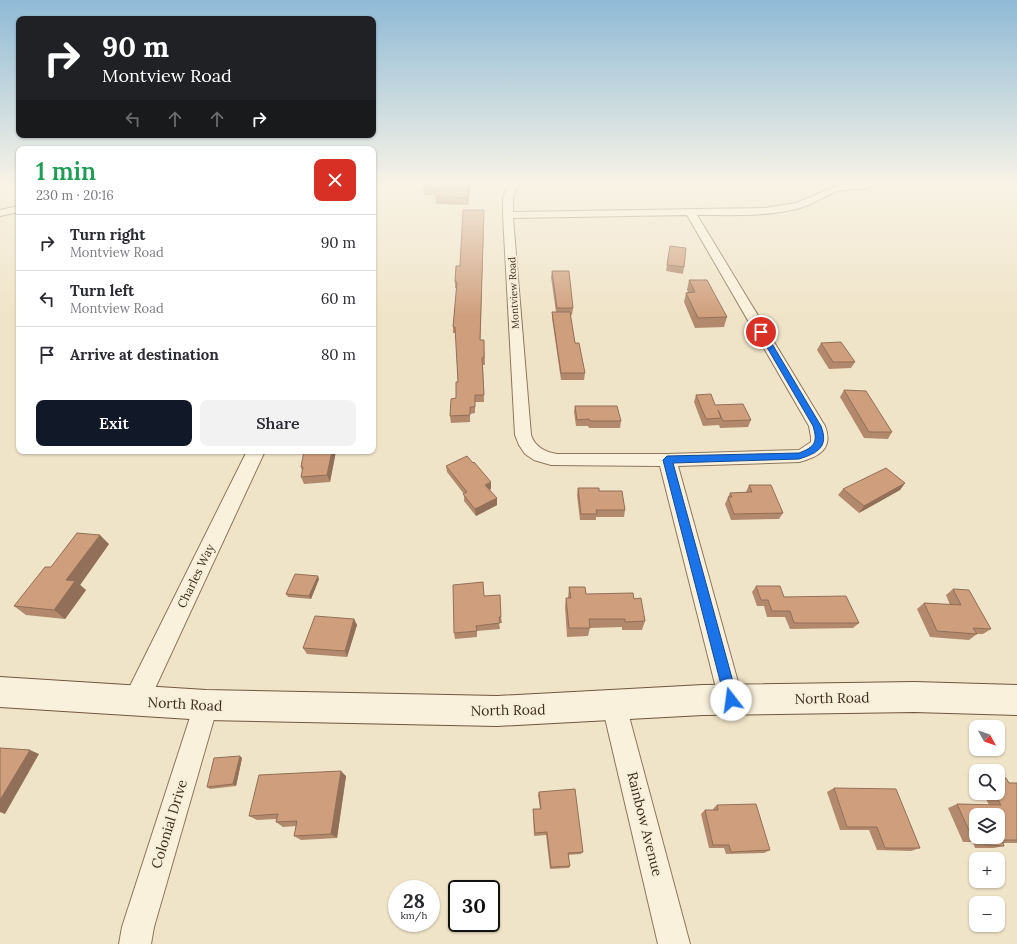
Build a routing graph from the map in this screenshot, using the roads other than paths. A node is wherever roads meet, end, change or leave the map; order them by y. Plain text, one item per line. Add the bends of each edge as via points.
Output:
1 (509, 228) edge
2 (700, 228) edge
3 (255, 454) edge
4 (667, 460) junction
5 (0, 692) edge
6 (731, 700) junction
7 (1017, 700) edge
8 (136, 701) junction
9 (206, 705) junction
10 (614, 705) junction
11 (135, 944) edge
12 (674, 944) edge

1 - 4 street, Montview Road via 523,434 528,446 540,456 557,460
2 - 4 street, Montview Road via 817,426 820,436 818,445 811,452 799,456
3 - 8 street, Charles Way
4 - 6 street
5 - 8 main road, North Road
6 - 7 main road, North Road via 914,697
6 - 10 main road, North Road
8 - 9 main road, North Road
9 - 10 main road, North Road via 497,711
9 - 11 street, Colonial Drive
10 - 12 street, Rainbow Avenue

